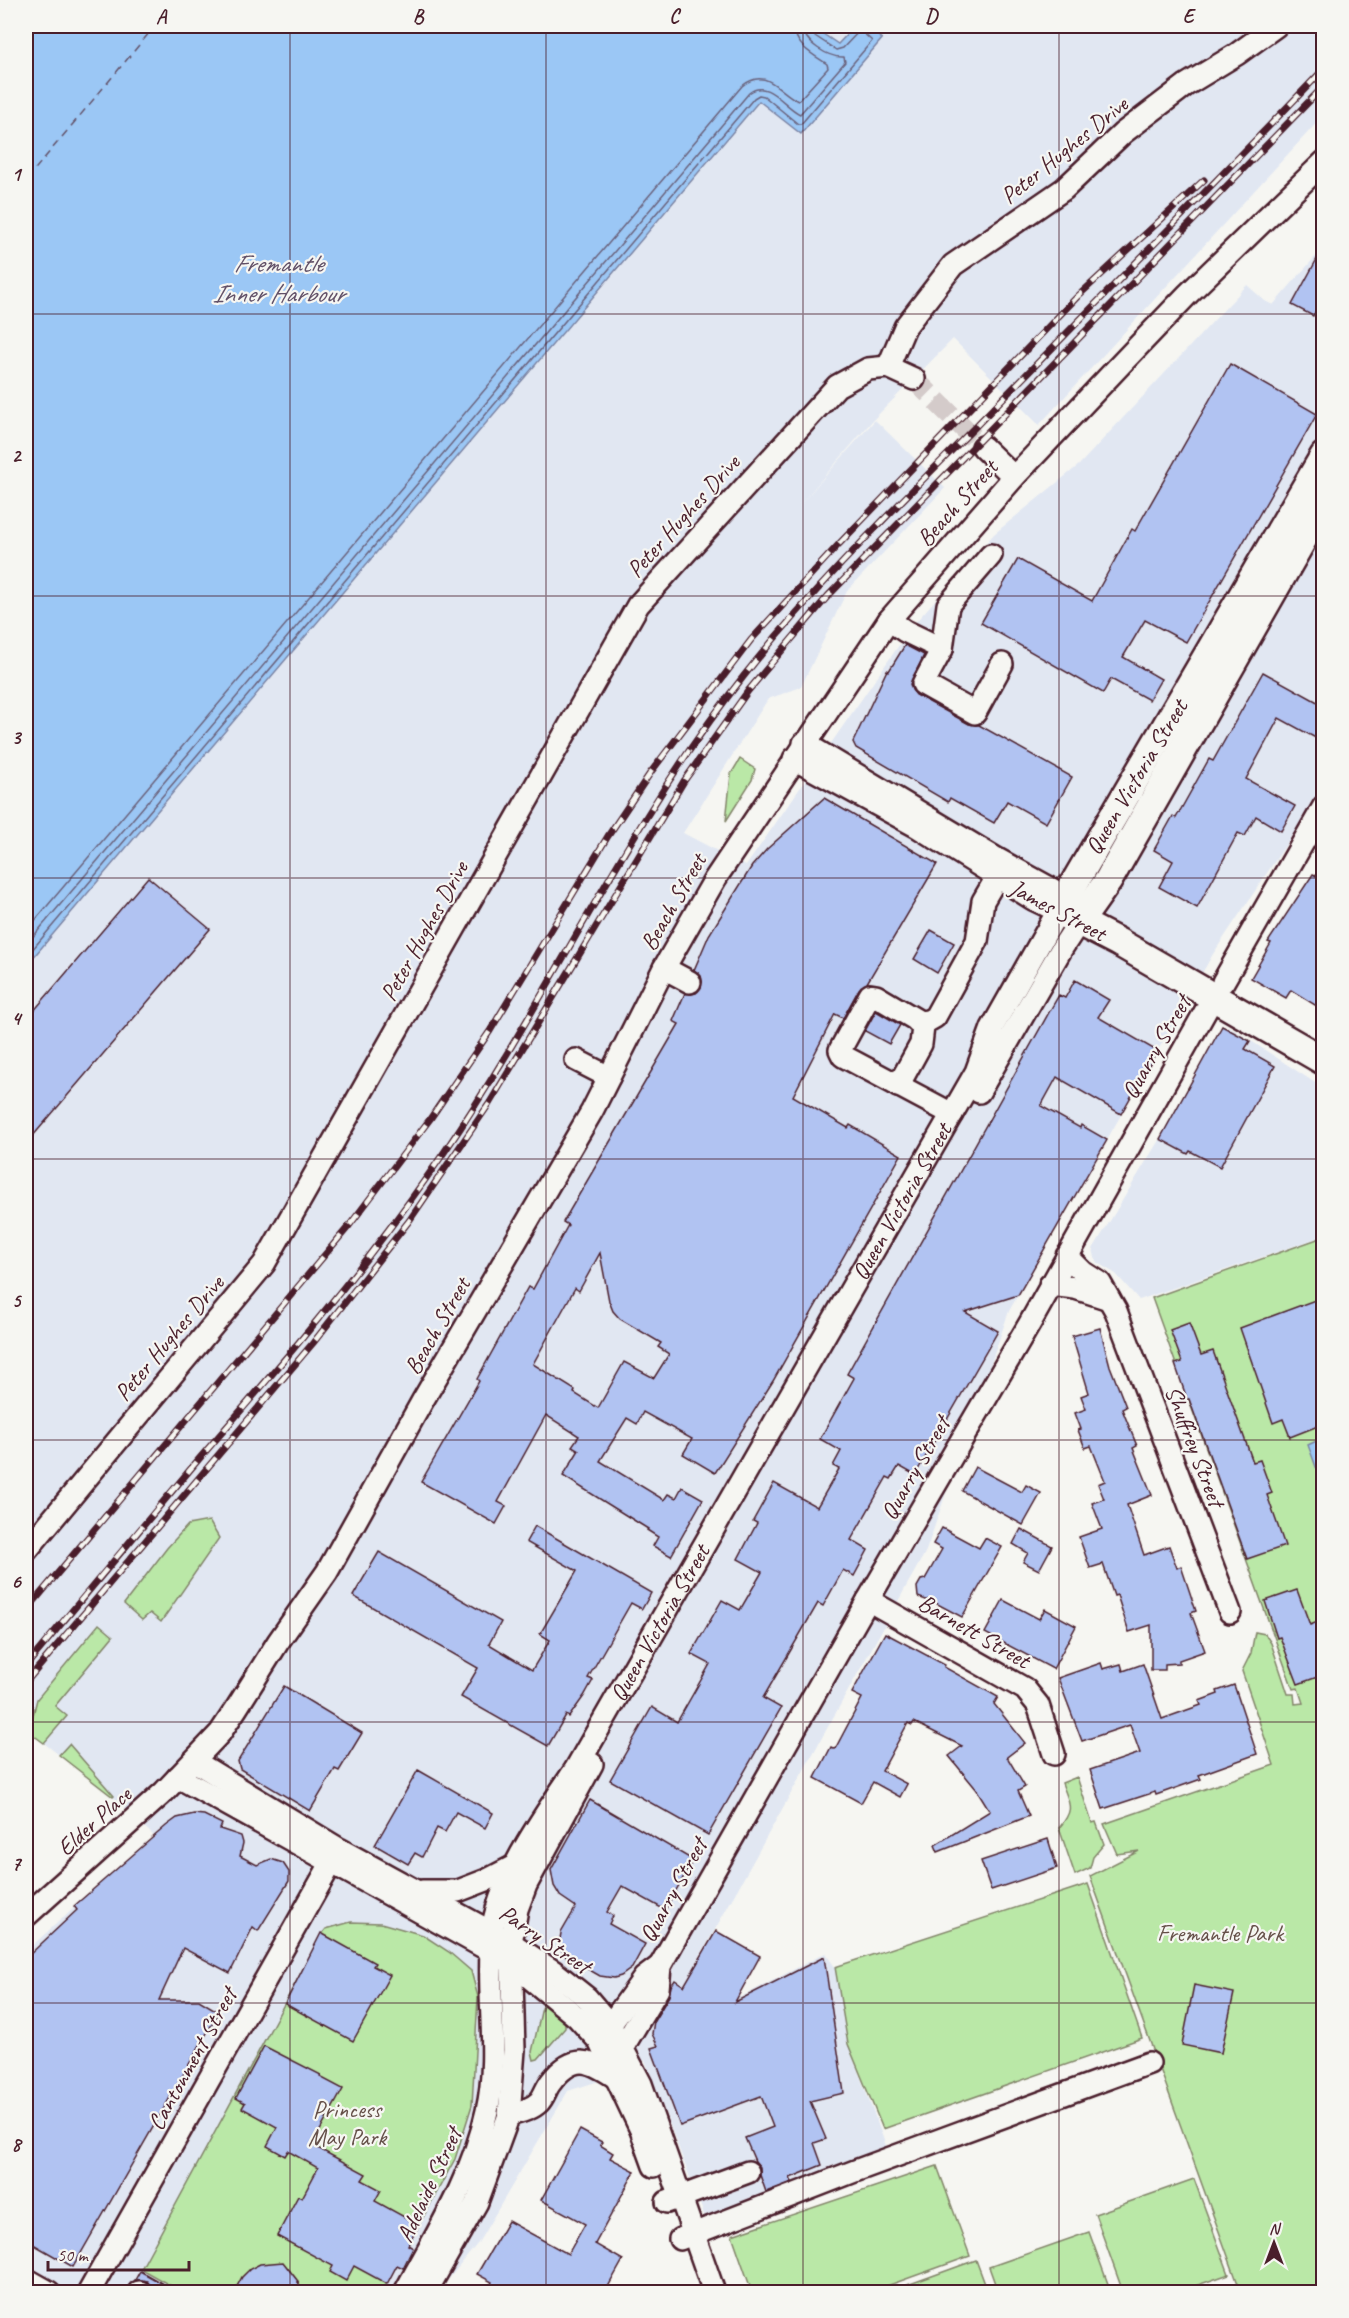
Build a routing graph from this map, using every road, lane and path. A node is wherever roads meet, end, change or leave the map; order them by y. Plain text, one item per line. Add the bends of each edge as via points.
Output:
1 (1276, 26) edge
2 (1323, 162) edge
3 (888, 367) junction
4 (914, 380) tunnel mouth
5 (983, 447) tunnel mouth
6 (1323, 456) edge
7 (1014, 477) junction
8 (1323, 502) edge
9 (991, 555) dead end
10 (889, 620) junction
11 (942, 649) junction
12 (1002, 664) dead end
13 (799, 751) junction
14 (1323, 806) edge
15 (1318, 828) edge
16 (997, 877) junction
17 (1073, 910) junction
18 (664, 968) junction
19 (690, 982) dead end
20 (1218, 989) junction
21 (926, 1019) junction
22 (1323, 1040) edge
23 (576, 1060) dead end
24 (1323, 1061) edge
25 (609, 1077) junction
26 (898, 1086) junction
27 (952, 1114) junction
28 (1067, 1256) junction
29 (1050, 1284) junction
30 (1109, 1299) junction
31 (26, 1551) edge
32 (868, 1600) junction
33 (1230, 1612) dead end
34 (1054, 1754) dead end
35 (194, 1761) junction
36 (178, 1777) junction
37 (335, 1856) junction
38 (516, 1865) junction
39 (418, 1891) junction
40 (26, 1916) edge
41 (491, 1942) junction
42 (512, 1953) junction
43 (660, 1966) junction
44 (604, 2033) junction
45 (617, 2063) junction
46 (1149, 2063) dead end
47 (509, 2115) junction
48 (748, 2172) dead end
49 (673, 2200) junction
50 (686, 2236) junction
51 (26, 2279) edge
52 (49, 2292) edge
53 (89, 2292) edge
54 (405, 2292) edge
55 (426, 2292) edge
56 (699, 2292) edge
57 (714, 2292) edge

1 - 3 street, Peter Hughes Drive via 1186,85 1124,133 1064,189 953,266 905,327
2 - 7 street, Beach Street via 1188,294
3 - 4 street
3 - 31 street, Peter Hughes Drive via 868,369 837,386 638,605 264,1264
5 - 7 street
6 - 17 main road, Queen Victoria Street
7 - 10 street, Beach Street
8 - 17 main road, Queen Victoria Street via 1108,881
9 - 11 street via 948,605
10 - 11 street
10 - 13 street, Beach Street
11 - 12 street via 923,684 975,713
13 - 16 street, James Street
13 - 17 street, James Street via 996,859
13 - 18 street, Beach Street via 715,879
14 - 15 street, Quarry Street
15 - 20 street, Quarry Street
16 - 17 street, James Street
16 - 21 street via 983,901 977,941
17 - 20 main road, James Street
17 - 27 street, Queen Victoria Street via 992,1028 976,1072
17 - 42 street, Queen Victoria Street via 1062,948 602,1746 526,1885
18 - 19 street
18 - 25 street, Beach Street
20 - 22 main road, James Street
20 - 24 main road, James Street
20 - 28 street, Quarry Street
21 - 26 street via 921,1044
21 - 26 street via 870,995 840,1050 843,1056
23 - 25 street
25 - 35 street, Beach Street via 327,1572 220,1733
26 - 27 street
27 - 38 street, Queen Victoria Street via 575,1770
28 - 29 street, Quarry Street
28 - 30 street, Shuffrey Street via 1100,1283
29 - 30 street
29 - 32 street, Quarry Street
30 - 33 street, Shuffrey Street
32 - 34 street, Barnett Street via 1025,1689 1038,1705
32 - 43 street, Quarry Street
35 - 36 street, Elder Place
35 - 37 street, Parry Street
36 - 37 street, Parry Street
36 - 40 street, Elder Place
37 - 39 street, Parry Street
37 - 41 street, Parry Street
37 - 53 street, Cantonment Street
38 - 39 street via 458,1891
38 - 41 street, Queen Victoria Street via 498,1904
39 - 41 street, Parry Street
41 - 42 street, Parry Street
41 - 54 street, Adelaide Street via 493,2057 487,2111 461,2186
42 - 44 street, Parry Street via 577,2017
42 - 47 street, Adelaide Street via 514,2050
43 - 44 street, Quarry Street via 644,1978
43 - 45 street, Quarry Street via 658,1989
44 - 45 street, Parry Street
45 - 47 street via 568,2065 549,2084 539,2102
45 - 49 street, Parry Street via 641,2130
45 - 49 street, Parry Street via 641,2084
46 - 50 street
47 - 55 street, Adelaide Street via 477,2202
48 - 49 street
49 - 50 street, Parry Street
50 - 56 street, Parry Street
50 - 57 street, Parry Street
51 - 52 street

